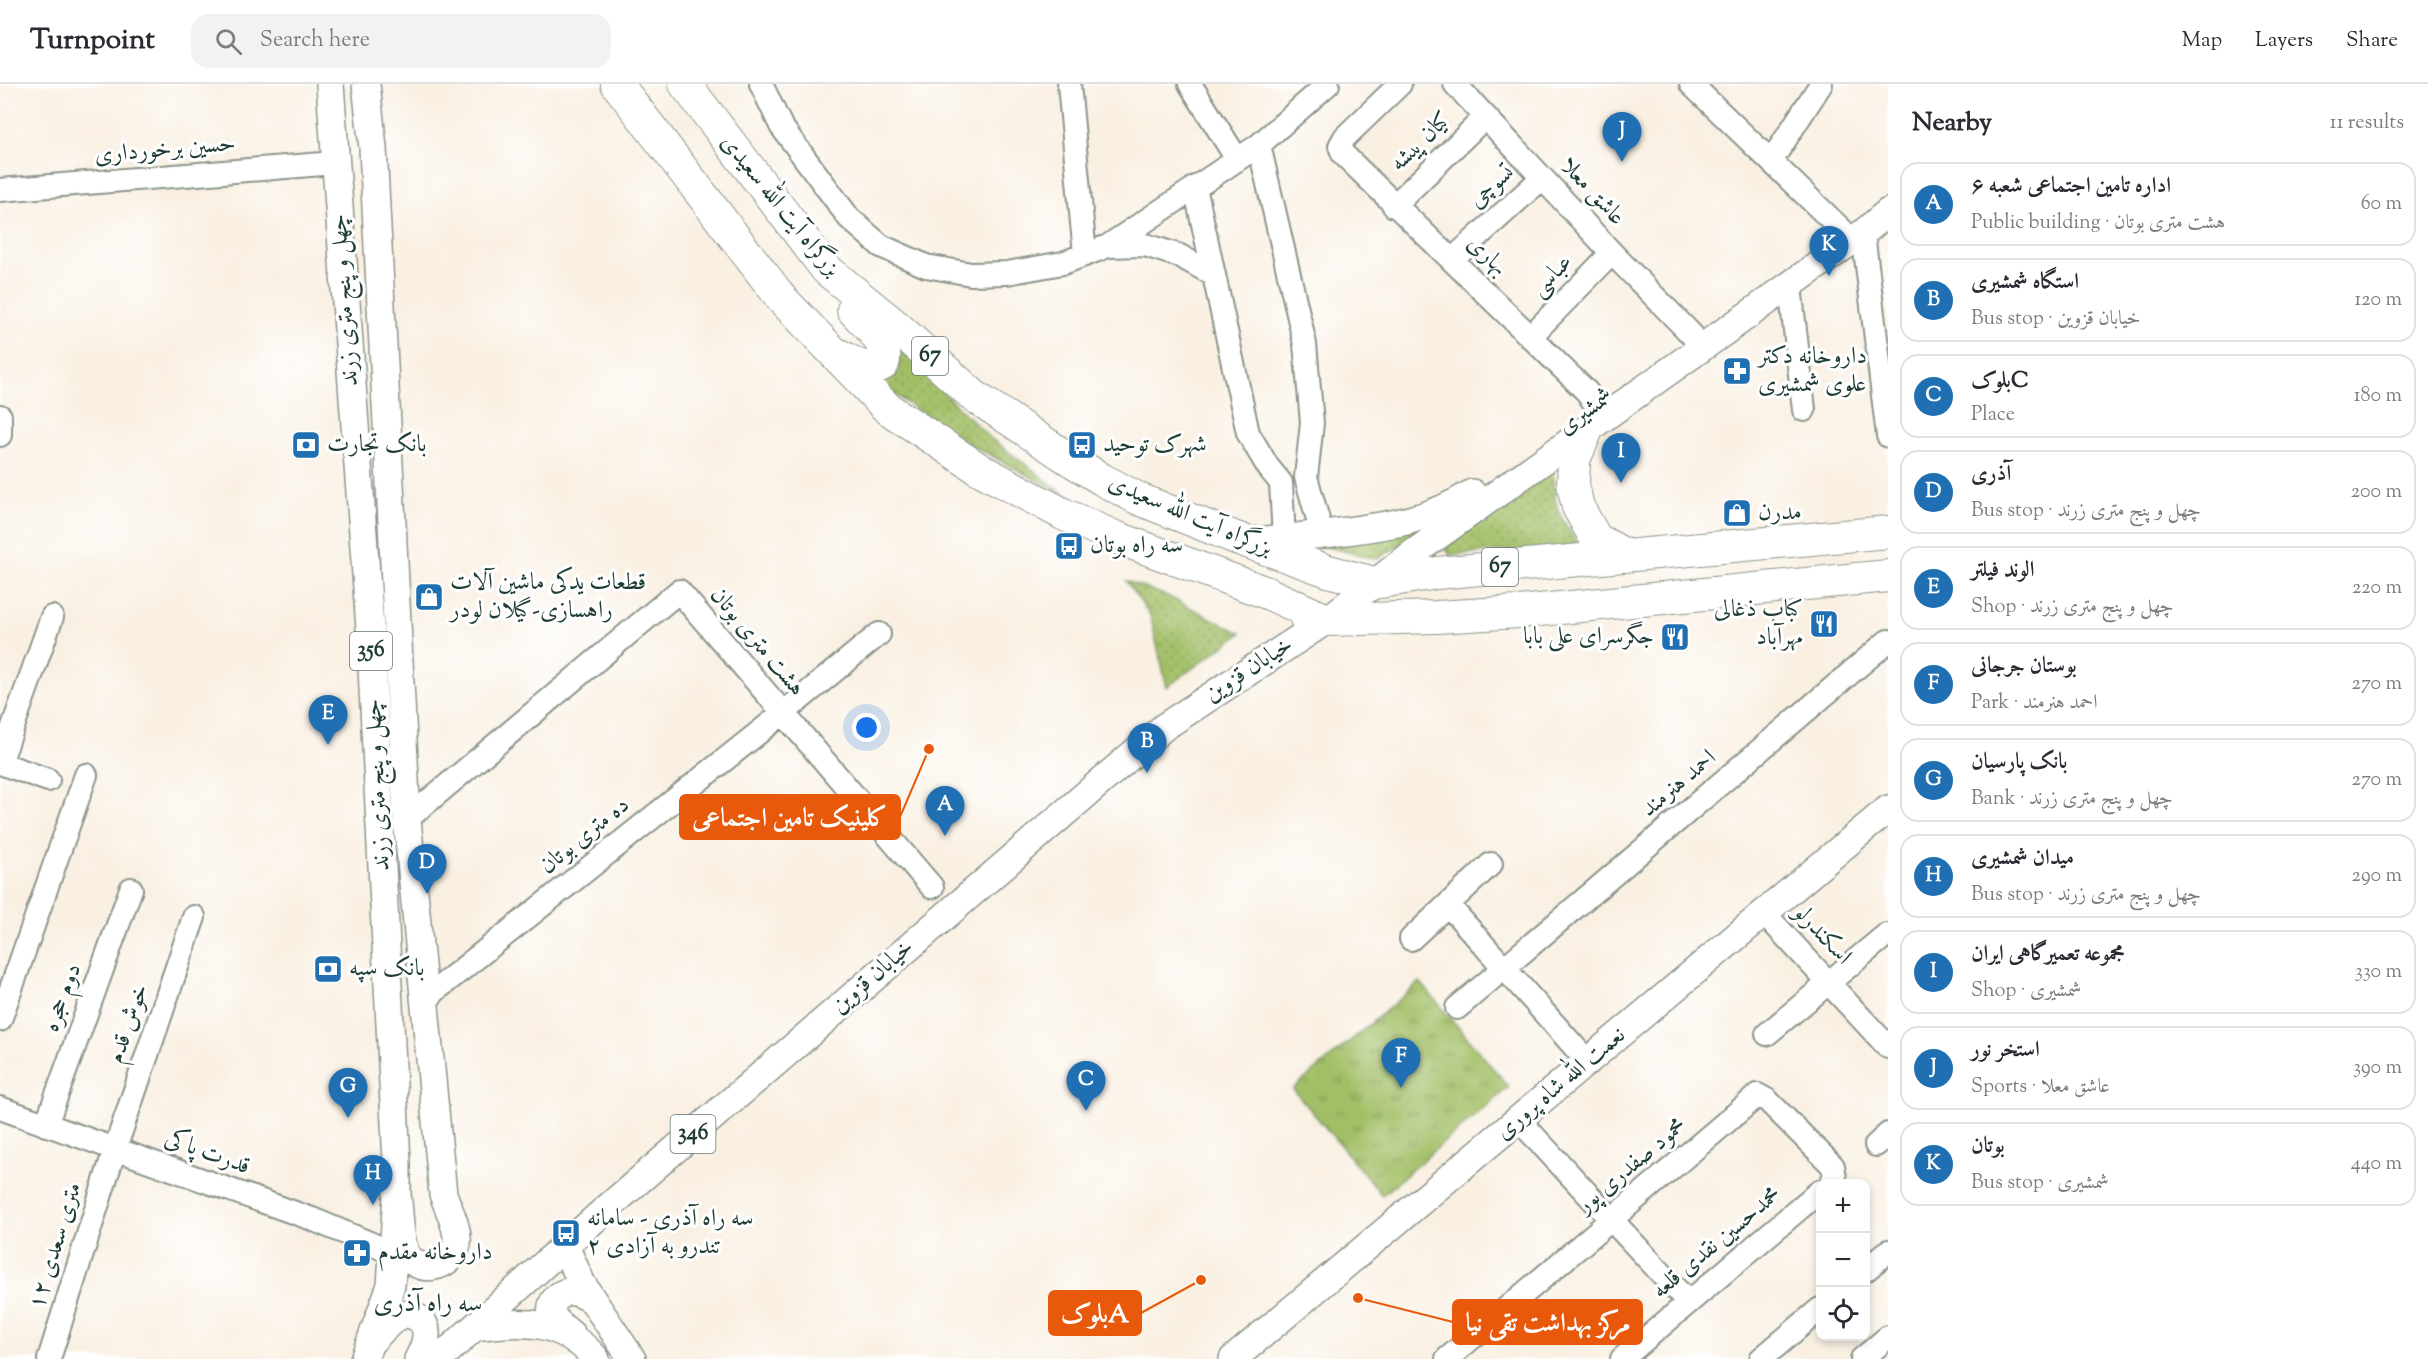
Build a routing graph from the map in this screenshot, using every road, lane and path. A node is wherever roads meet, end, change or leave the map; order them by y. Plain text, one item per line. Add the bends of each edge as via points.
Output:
1 (330, 84) edge
2 (366, 84) edge
3 (617, 84) edge
4 (685, 84) edge
5 (761, 84) edge
6 (1069, 84) edge
7 (1190, 84) edge
8 (1328, 84) edge
9 (1400, 84) edge
10 (1455, 84) edge
11 (1690, 84) edge
12 (1821, 84) edge
13 (1716, 93) edge
14 (1485, 117) junction
15 (1259, 145) junction
16 (1237, 159) junction
17 (1772, 160) junction
18 (335, 164) junction
19 (1542, 178) junction
20 (1195, 187) junction
21 (0, 190) edge
22 (1888, 190) edge
23 (1394, 206) junction
24 (1888, 212) edge
25 (1853, 231) junction
26 (1108, 246) junction
27 (1612, 253) junction
28 (1085, 255) junction
29 (1452, 260) junction
30 (827, 270) junction
31 (1214, 274) junction
32 (1786, 280) junction
33 (1879, 290) edge
34 (1530, 337) junction
35 (1698, 341) junction
36 (833, 352) junction
37 (1886, 396) edge
38 (1804, 410) dead end
39 (0, 416) edge
40 (1591, 419) junction
41 (0, 435) edge
42 (1888, 436) edge
43 (1888, 532) edge
44 (1322, 534) junction
45 (1284, 539) junction
46 (1245, 541) junction
47 (1627, 556) junction
48 (1888, 576) edge
49 (1374, 583) junction
50 (52, 617) dead end
51 (1327, 620) junction
52 (879, 634) dead end
53 (1888, 641) edge
54 (782, 714) junction
55 (0, 763) edge
56 (86, 775) dead end
57 (48, 780) dead end
58 (407, 819) junction
59 (1884, 821) edge
60 (1491, 864) dead end
61 (932, 887) dead end
62 (131, 889) dead end
63 (1449, 906) junction
64 (1764, 913) junction
65 (194, 917) dead end
66 (1886, 935) dead end
67 (1411, 939) dead end
68 (1505, 968) junction
69 (1829, 983) junction
70 (424, 1003) junction
71 (1457, 1008) dead end
72 (0, 1020) edge
73 (1767, 1034) dead end
74 (1888, 1047) edge
75 (1588, 1062) junction
76 (0, 1108) edge
77 (1519, 1119) junction
78 (46, 1125) junction
79 (115, 1149) junction
80 (1834, 1179) edge
81 (398, 1195) junction
82 (1816, 1195) edge
83 (1611, 1219) junction
84 (565, 1246) junction
85 (1888, 1251) edge
86 (393, 1254) junction
87 (1870, 1267) edge
88 (591, 1299) junction
89 (1688, 1302) junction
90 (1816, 1313) edge
91 (475, 1327) junction
92 (572, 1335) junction
93 (1888, 1337) edge
94 (368, 1350) edge
95 (1447, 1358) edge
96 (48, 1359) edge
97 (418, 1359) edge
98 (439, 1359) edge
99 (596, 1359) edge
100 (632, 1359) edge
101 (1233, 1359) edge
102 (1622, 1359) edge
103 (1761, 1359) edge
104 (1862, 1359) edge

1 - 18 main road, چهل و پنج متری زرند / 356
2 - 58 main road, چهل و پنج متری زرند / 356 via 373,148
3 - 36 highway, بزرگراه آیت الله سعیدی / 67 via 782,299
4 - 30 highway, بزرگراه آیت الله سعیدی / 67
5 - 28 street via 781,126 849,218 881,246 926,266 971,274 1007,273 1064,263
6 - 28 street
7 - 16 street
8 - 15 street
9 - 23 street, بهاری via 1340,146 1343,154
10 - 14 street, عاشق معلا
11 - 13 street
12 - 17 street
13 - 17 street
14 - 19 street, عاشق معلا
14 - 23 street, کیان پیشه
15 - 16 street
15 - 44 street via 1305,344 1312,423 1306,477
16 - 20 street
17 - 25 street
18 - 21 street, حسین برخورداری
18 - 81 main road, چهل و پنج متری زرند / 356 via 370,629
19 - 27 street, عاشق معلا
19 - 29 street, تسوچی
20 - 26 street
20 - 31 street
22 - 25 main road, شمشیری
23 - 29 street, بهاری
24 - 25 main road, شمشیری
25 - 32 main road, شمشیری
25 - 33 street
26 - 28 street
26 - 31 street via 1145,245 1180,256
27 - 34 street, عباسی
27 - 35 street, عاشق معلا
29 - 34 street, بهاری
30 - 36 highway via 854,312 884,346 886,355 884,364 865,369
30 - 46 highway, بزرگراه آیت الله سعیدی / 67 via 974,396 1103,480 1139,499
31 - 45 street via 1248,433 1281,483
32 - 35 main road, شمشیری
32 - 38 street
33 - 37 street
34 - 40 street, بهاری via 1587,392
35 - 40 main road, شمشیری
36 - 51 highway, بزرگراه آیت الله سعیدی / 67 via 887,408 980,469 1115,537 1267,593
37 - 42 street
39 - 41 street
40 - 44 main road, شمشیری via 1442,511 1384,526
40 - 47 highway via 1574,460 1573,485 1578,507 1596,539
40 - 49 main road, شمشیری
43 - 47 highway, بزرگراه آیت الله سعیدی / 67
44 - 45 main road, شمشیری
45 - 46 main road, شمشیری
46 - 49 highway, بزرگراه آیت الله سعیدی / 67
47 - 49 highway, بزرگراه آیت الله سعیدی / 67 via 1437,573
48 - 51 highway, بزرگراه آیت الله سعیدی / 67 via 1519,612
49 - 51 main road, شمشیری
50 - 55 street
51 - 84 main road, خیابان قزوین / 346 via 1164,727
52 - 54 street, ده متری بوتان
53 - 68 street, احمد هنرمند
54 - 58 street, هشت متری بوتان via 679,591
54 - 61 street, هشت متری بوتان
54 - 70 street, ده متری بوتان
55 - 57 street
56 - 72 street
58 - 70 main road, چهل و پنج متری زرند / 356
59 - 64 main road, نعمت الله شاه پروری
60 - 63 street
62 - 78 street, دوم حجره
63 - 67 street
63 - 68 street
64 - 69 street, اسکندرلو
64 - 75 main road, نعمت الله شاه پروری
65 - 79 street, خوش قدم
66 - 69 street
68 - 71 street, احمد هنرمند
68 - 75 street
69 - 73 street
69 - 74 street, اسکندرلو
70 - 81 main road, چهل و پنج متری زرند / 356 via 443,1194 457,1241 446,1262 436,1267 412,1261 405,1251
75 - 77 main road, نعمت الله شاه پروری
76 - 78 street, قدرت پاکی
77 - 83 street
77 - 101 main road, نعمت الله شاه پروری
78 - 79 street, قدرت پاکی
79 - 86 street, قدرت پاکی via 312,1219
79 - 96 street, ۱۲ متری سعدی
80 - 83 street, محمود صفدری پور via 1833,1166 1758,1095
81 - 86 main road, چهل و پنج متری زرند / 356
82 - 89 street, محمدحسین نقدی قلعه
83 - 89 street
83 - 95 street, محمود صفدری پور
84 - 88 main road
84 - 91 main road, خیابان قزوین / 346
85 - 87 street
86 - 94 main road, چهل و پنج متری زرند / 356 via 391,1285
88 - 92 main road via 568,1292 554,1301 554,1318
88 - 100 main road
89 - 102 street, محمدحسین نقدی قلعه
90 - 103 street
91 - 92 main road via 527,1324
91 - 98 main road, خیابان قزوین / 346
92 - 99 main road
93 - 104 street
94 - 97 main road via 401,1315 410,1314 419,1318 426,1337

